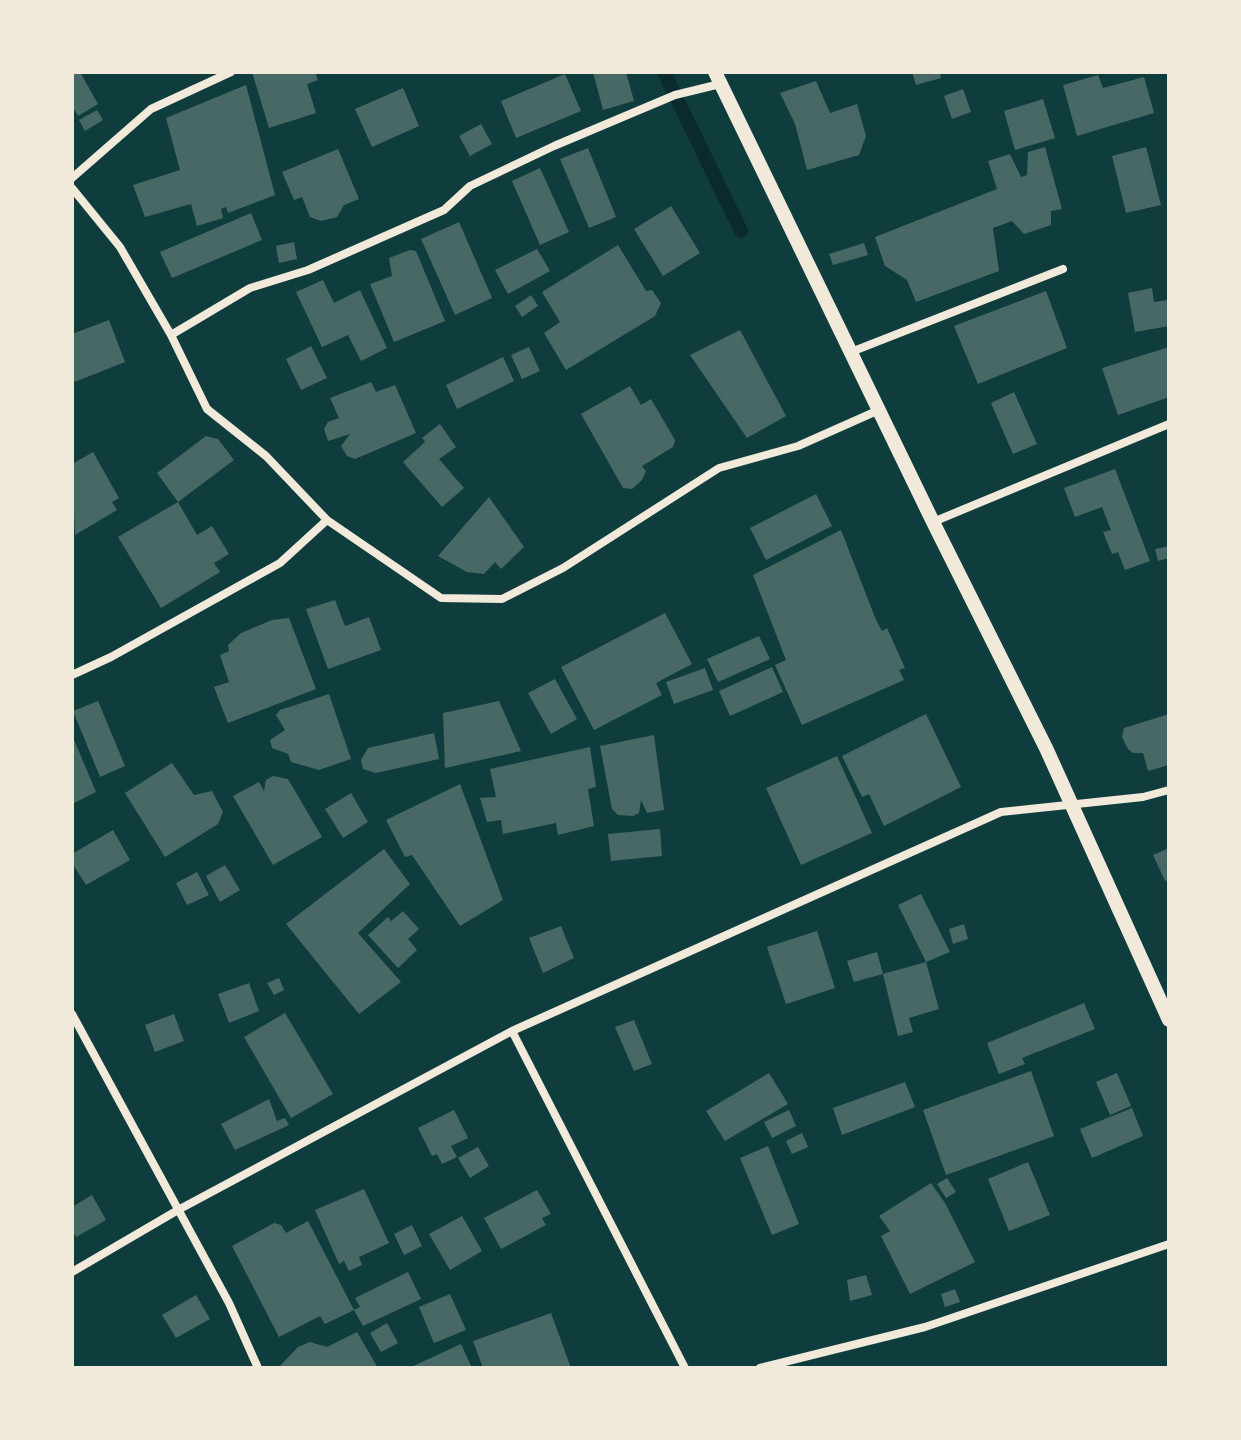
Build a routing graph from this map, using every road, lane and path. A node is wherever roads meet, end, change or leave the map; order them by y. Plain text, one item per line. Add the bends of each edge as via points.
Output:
1 (231, 72) edge
2 (718, 78) edge
3 (72, 178) edge
4 (72, 188) edge
5 (1063, 269) dead end
6 (171, 335) junction
7 (851, 352) junction
8 (879, 410) junction
9 (1169, 424) edge
10 (327, 520) junction
11 (933, 522) junction
12 (72, 675) edge
13 (1169, 790) edge
14 (1073, 803) junction
15 (72, 1014) edge
16 (1169, 1020) edge
17 (512, 1031) junction
18 (178, 1210) junction
19 (1169, 1244) edge
20 (72, 1272) edge
21 (258, 1368) edge
22 (685, 1368) edge
23 (760, 1368) edge

1 - 3 street via 151,109
2 - 6 street via 470,186 444,210 308,270 250,288
2 - 7 street
4 - 6 street via 120,247
5 - 7 street
6 - 10 street via 207,409 266,456
7 - 8 street
8 - 10 street via 798,446 719,468 563,568 502,599 441,598
8 - 11 street
9 - 11 street
10 - 12 street via 280,563
11 - 14 street
13 - 14 street
14 - 16 street
14 - 17 street via 1001,812
15 - 18 street
17 - 18 street
17 - 22 street
18 - 20 street
18 - 21 street
19 - 23 street via 925,1327

